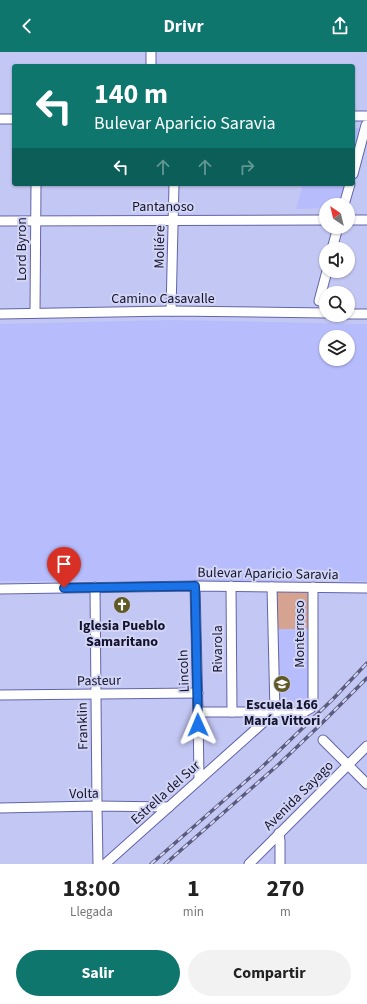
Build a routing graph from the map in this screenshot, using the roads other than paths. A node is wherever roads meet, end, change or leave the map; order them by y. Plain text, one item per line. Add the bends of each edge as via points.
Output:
1 (151, 52) edge
2 (151, 64) edge
3 (355, 117) edge
4 (0, 119) edge
5 (12, 119) edge
6 (366, 121) edge
7 (355, 166) edge
8 (36, 186) edge
9 (174, 186) edge
10 (349, 186) edge
11 (346, 198) edge
12 (173, 220) junction
13 (319, 220) edge
14 (355, 220) edge
15 (367, 220) edge
16 (0, 221) edge
17 (35, 221) junction
18 (171, 311) junction
19 (35, 313) junction
20 (319, 313) edge
21 (0, 314) edge
22 (355, 314) edge
23 (367, 314) edge
24 (195, 586) junction
25 (231, 586) junction
26 (272, 587) junction
27 (313, 587) junction
28 (95, 588) junction
29 (367, 588) edge
30 (0, 589) edge
31 (198, 693) junction
32 (0, 695) edge
33 (96, 695) junction
34 (198, 712) junction
35 (232, 712) junction
36 (275, 712) junction
37 (323, 740) dead end
38 (367, 746) edge
39 (348, 765) junction
40 (199, 779) junction
41 (367, 784) edge
42 (97, 806) junction
43 (169, 807) junction
44 (0, 808) edge
45 (279, 833) junction
46 (98, 864) edge
47 (105, 864) edge
48 (249, 864) edge
49 (280, 864) edge

1 - 2 street
3 - 6 street
4 - 5 street
6 - 7 street
8 - 17 street, Lord Byron
9 - 12 street, Moliére
10 - 11 street
12 - 13 street, Pantanoso
12 - 17 street, Pantanoso
12 - 18 street, Moliére
14 - 15 street
16 - 17 street, Pantanoso
17 - 19 street, Lord Byron
18 - 19 street, Camino Casavalle
18 - 20 street, Camino Casavalle
19 - 21 street, Camino Casavalle
22 - 23 street
24 - 25 street, Bulevar Aparicio Saravia
24 - 28 street, Bulevar Aparicio Saravia
24 - 31 street, Lincoln
25 - 26 street, Bulevar Aparicio Saravia
25 - 35 street, Rivarola
26 - 27 street, Bulevar Aparicio Saravia
26 - 36 street
27 - 29 street, Bulevar Aparicio Saravia
27 - 36 street, Monterroso via 313,704 304,712
28 - 30 street, Bulevar Aparicio Saravia
28 - 33 street, Franklin
31 - 33 street, Pasteur
31 - 34 street, Lincoln
32 - 33 street, Pasteur
33 - 42 street, Franklin
34 - 35 street
34 - 40 street, Lincoln
35 - 36 street
36 - 40 street, Estrella del Sur
37 - 39 street
38 - 39 street, Avenida Sayago
39 - 41 street
39 - 45 street, Avenida Sayago
40 - 43 street, Estrella del Sur
42 - 43 street, Volta
42 - 44 street, Volta
42 - 46 street, Franklin
43 - 47 street, Estrella del Sur
45 - 48 street, Avenida Sayago
45 - 49 street

